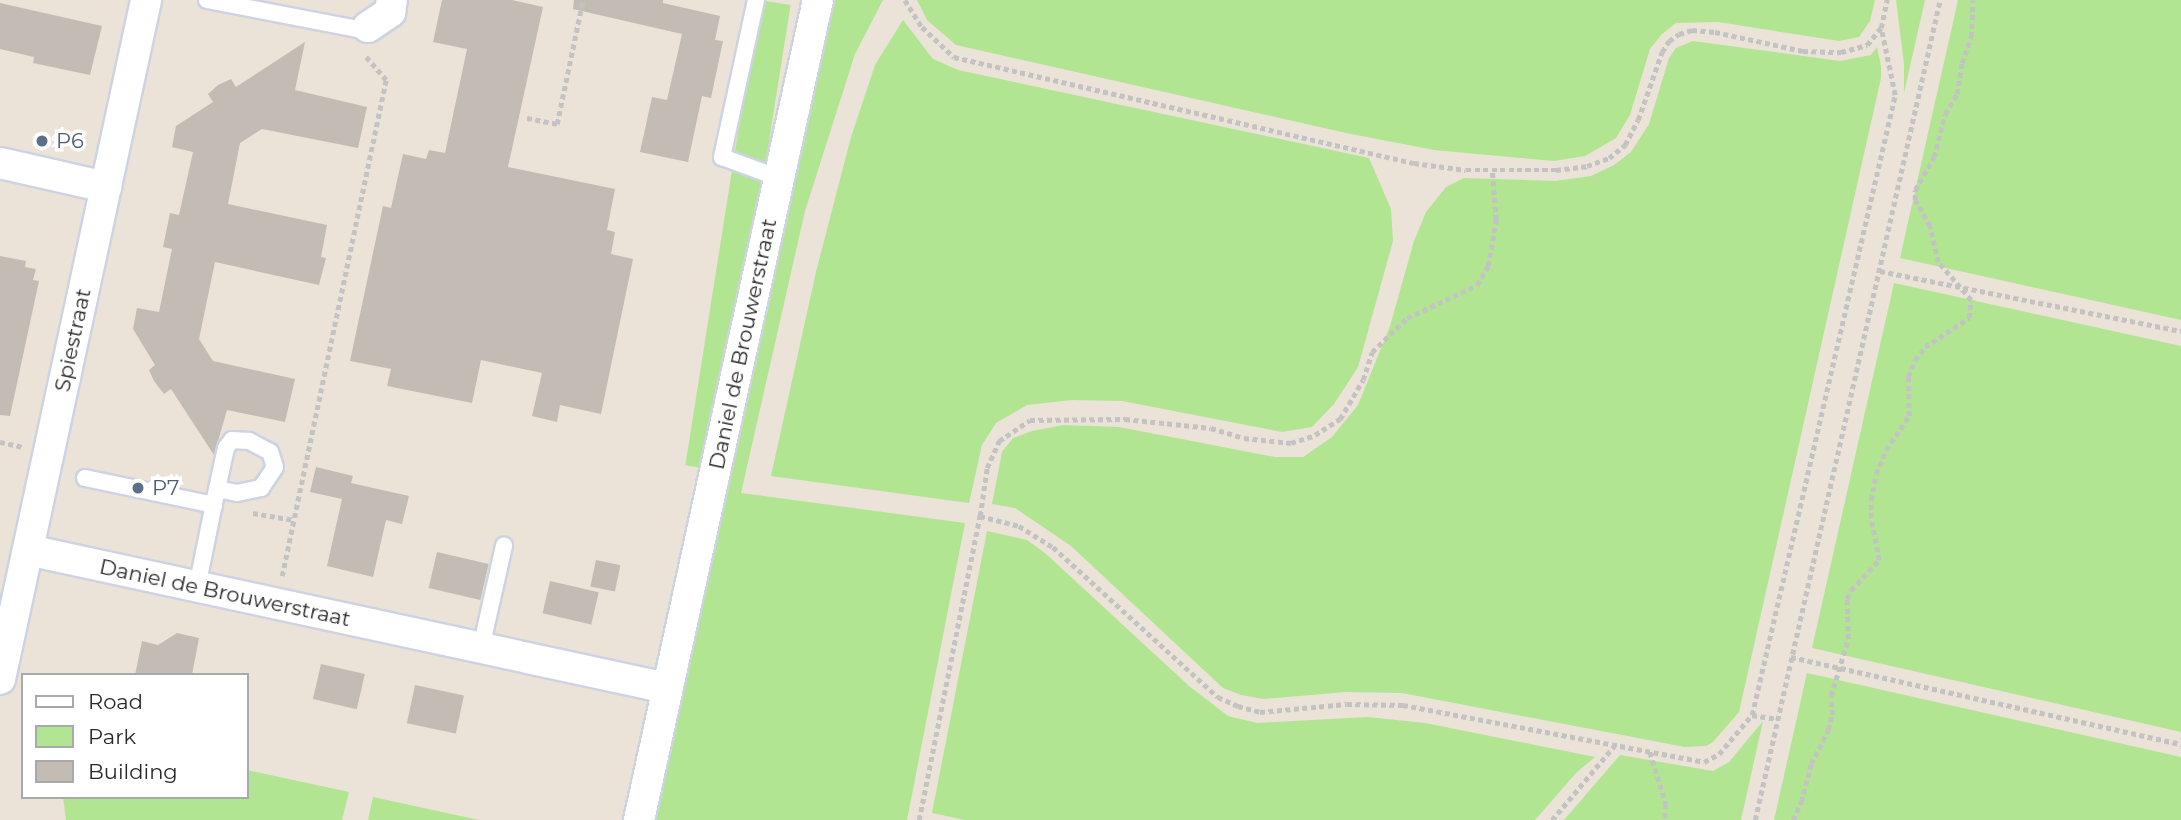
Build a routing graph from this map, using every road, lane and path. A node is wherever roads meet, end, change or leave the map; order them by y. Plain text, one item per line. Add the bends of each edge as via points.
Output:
1 (146, 0) edge
2 (207, 0) edge
3 (392, 0) edge
4 (583, 0) edge
5 (756, 0) edge
6 (818, 0) edge
7 (905, 0) edge
8 (1887, 0) edge
9 (1940, 0) edge
10 (1973, 0) edge
11 (368, 27) junction
12 (1881, 27) junction
13 (527, 118) dead end
14 (0, 163) edge
15 (1492, 170) junction
16 (779, 178) junction
17 (106, 187) junction
18 (1880, 271) junction
19 (1964, 290) junction
20 (2181, 331) edge
21 (85, 478) dead end
22 (979, 516) junction
23 (504, 546) dead end
24 (28, 550) junction
25 (197, 587) junction
26 (276, 604) junction
27 (481, 648) junction
28 (1791, 657) junction
29 (1840, 668) junction
30 (0, 679) edge
31 (667, 688) junction
32 (1752, 715) junction
33 (1778, 719) junction
34 (2181, 744) edge
35 (1615, 746) junction
36 (1650, 752) junction
37 (639, 820) edge
38 (919, 820) edge
39 (1552, 820) edge
40 (1665, 820) edge
41 (1755, 820) edge
42 (1793, 820) edge

1 - 17 street, Spiestraat
2 - 11 lane via 358,29
3 - 11 street via 390,12
4 - 13 path via 557,124
5 - 16 lane via 722,156
6 - 16 street, Daniel de Brouwerstraat
7 - 15 path via 922,27 954,57 1414,163
8 - 12 path
9 - 18 path
10 - 19 path via 1971,37 1957,94 1945,114 1934,157 1915,190 1938,262
11 - 26 path via 364,57 386,80
12 - 15 path via 1867,45 1841,52 1803,51 1715,32 1679,34 1662,52 1625,145 1609,158 1556,170
12 - 32 path via 1895,95
14 - 17 street
15 - 22 path via 1496,220 1488,266 1477,285 1407,318 1372,352 1363,380 1340,419 1291,443 1125,419 1030,420 999,442 987,468
16 - 31 street, Daniel de Brouwerstraat
17 - 24 street, Spiestraat
18 - 19 path
18 - 28 path
19 - 20 path
19 - 29 path via 1971,300 1969,318 1925,347 1915,360 1908,377 1909,416 1876,474 1871,518 1879,560 1847,599 1848,639
21 - 25 lane via 216,497
22 - 35 path via 1019,526 1053,547 1218,697 1238,706 1261,712 1347,704 1403,705
22 - 38 path
23 - 27 lane
24 - 25 street, Daniel de Brouwerstraat
24 - 30 street, Spiestraat
25 - 26 street, Daniel de Brouwerstraat
26 - 27 street, Daniel de Brouwerstraat
27 - 31 street, Daniel de Brouwerstraat
28 - 29 path
28 - 33 path
29 - 34 path
29 - 42 path via 1831,696 1828,730 1811,764
31 - 37 street, Daniel de Brouwerstraat
32 - 33 path
32 - 36 path via 1719,754 1704,762
33 - 41 path
35 - 36 path
35 - 39 path
36 - 40 path via 1666,804

